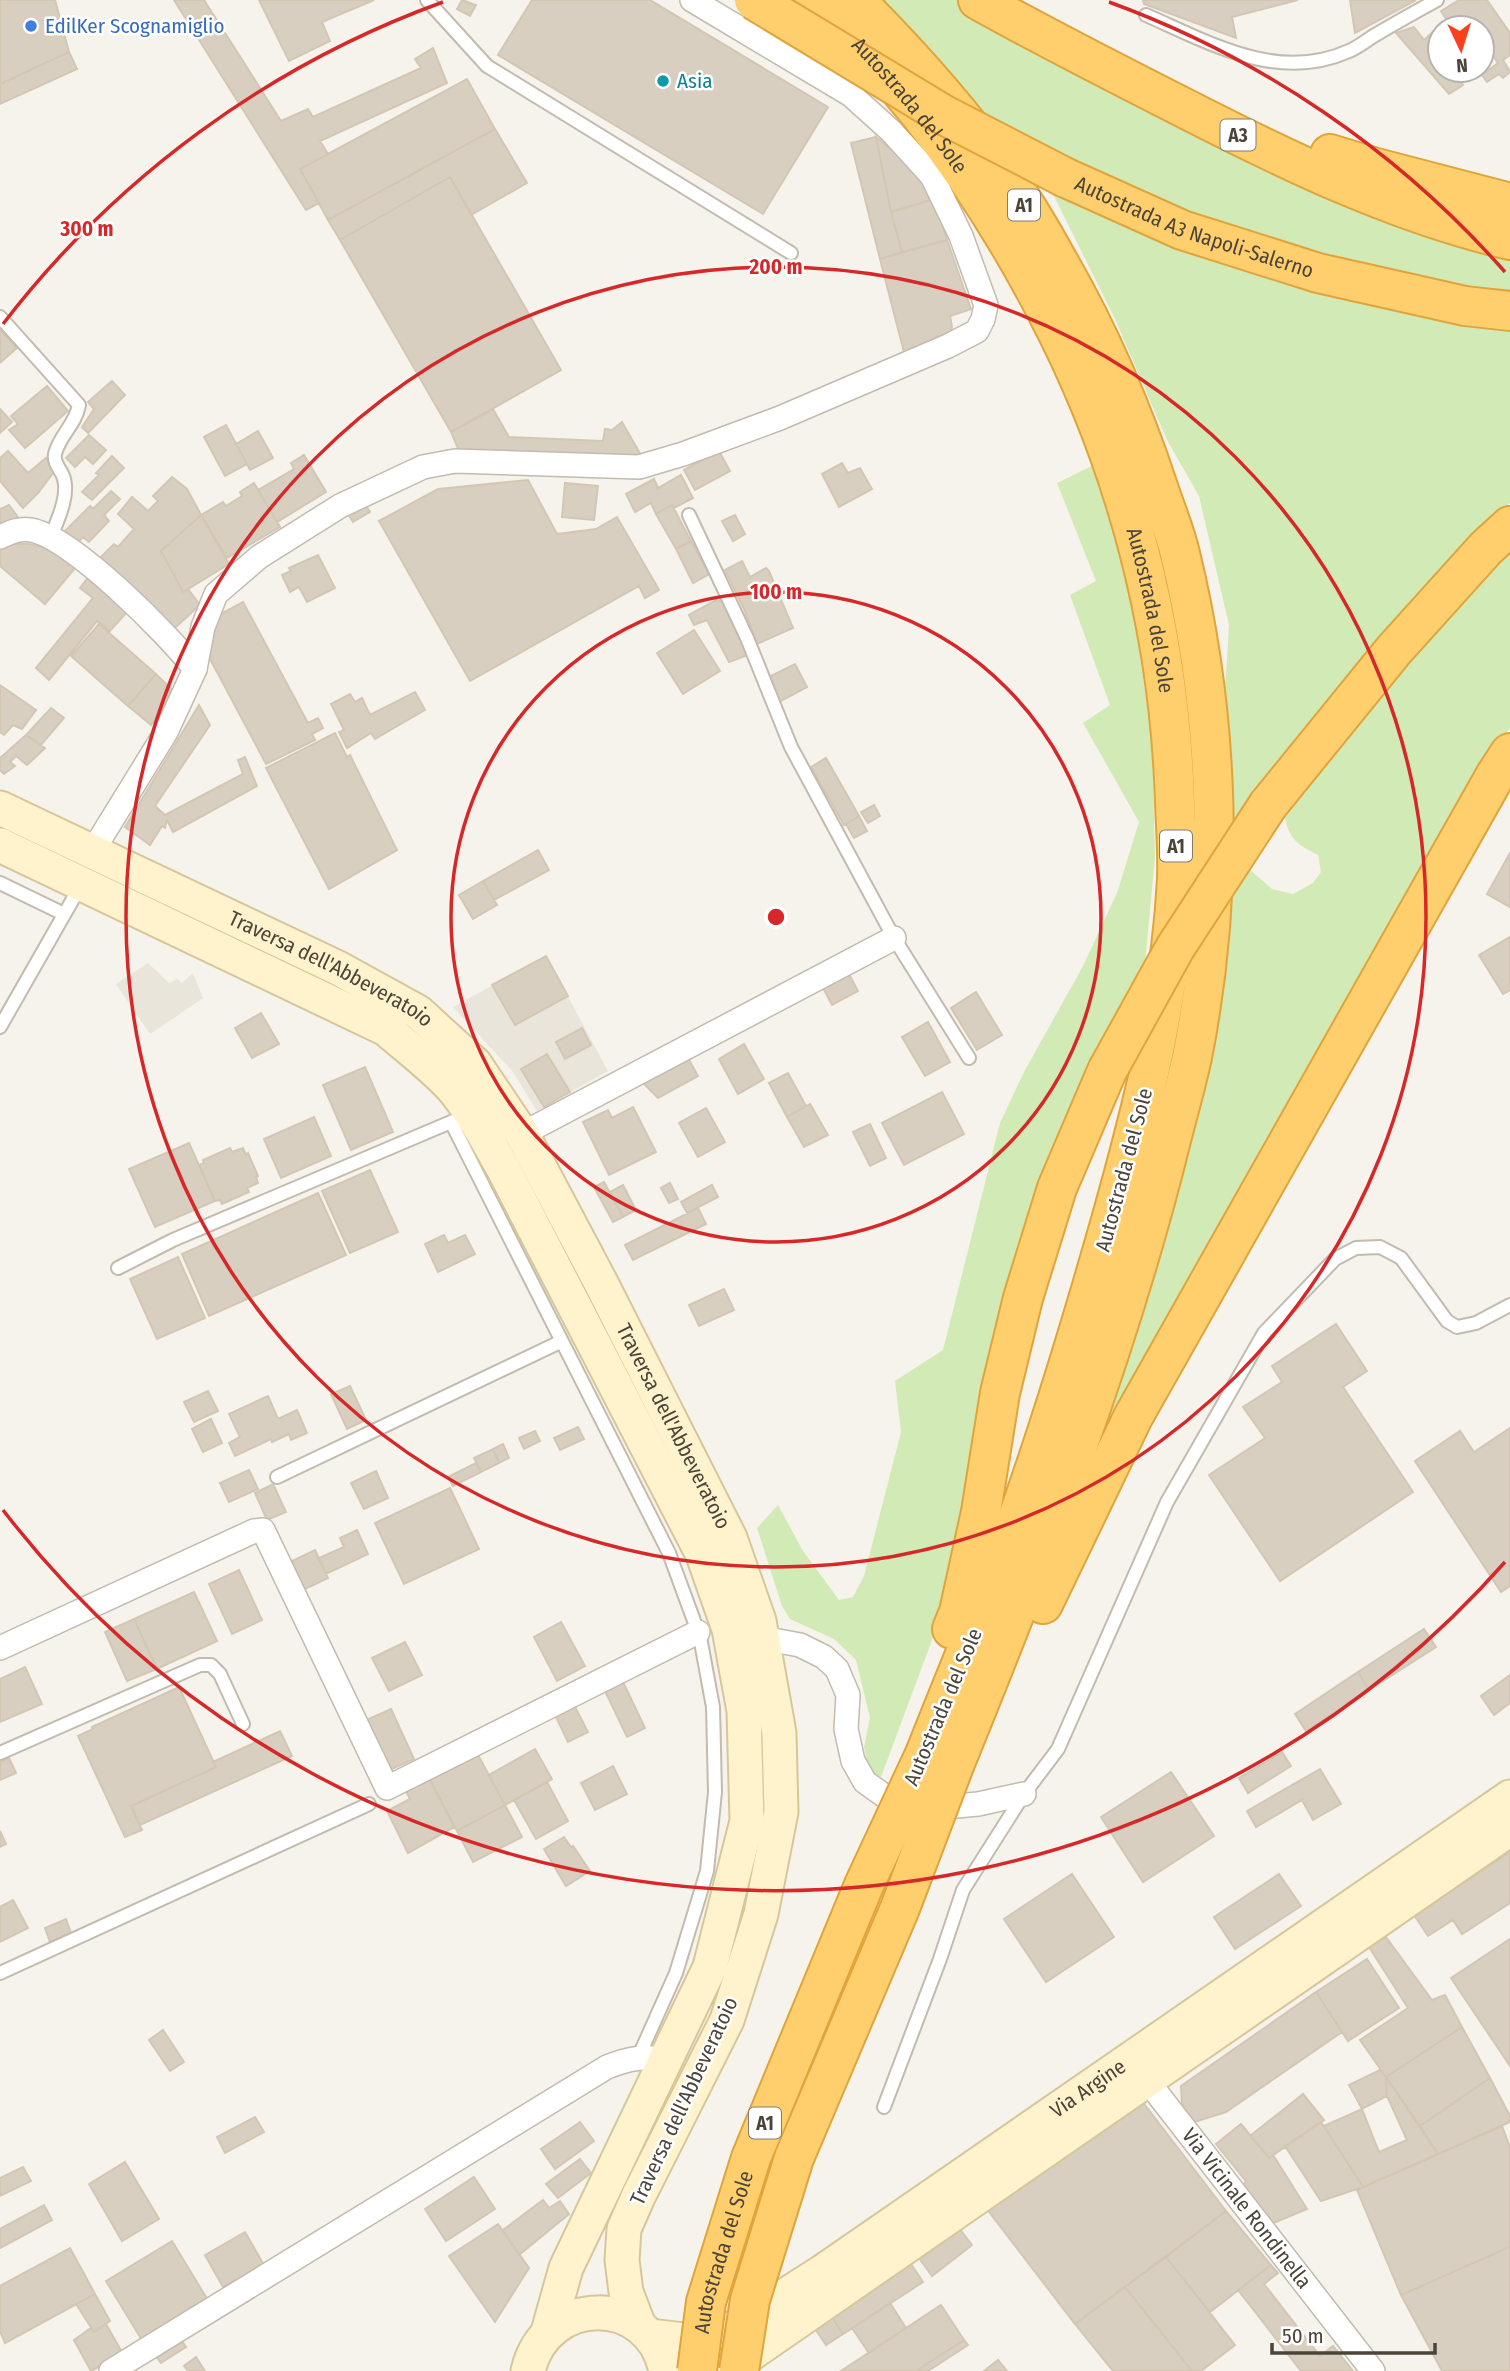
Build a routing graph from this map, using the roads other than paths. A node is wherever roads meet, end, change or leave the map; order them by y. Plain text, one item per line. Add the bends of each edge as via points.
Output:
1 (427, 0) edge
2 (692, 0) edge
3 (754, 0) edge
4 (812, 0) edge
5 (855, 0) edge
6 (978, 0) edge
7 (1011, 0) edge
8 (1437, 0) edge
9 (1146, 15) dead end
10 (1510, 203) edge
11 (1510, 240) edge
12 (791, 253) dead end
13 (1510, 311) edge
14 (0, 317) edge
15 (689, 515) dead end
16 (1510, 526) edge
17 (0, 537) edge
18 (51, 537) junction
19 (195, 670) junction
20 (1510, 753) edge
21 (0, 808) edge
22 (0, 845) edge
23 (92, 852) junction
24 (0, 883) edge
25 (82, 885) junction
26 (64, 914) junction
27 (894, 938) junction
28 (0, 1027) edge
29 (969, 1058) dead end
30 (461, 1118) junction
31 (522, 1134) junction
32 (118, 1268) dead end
33 (1510, 1304) edge
34 (561, 1342) junction
35 (277, 1477) dead end
36 (698, 1632) junction
37 (762, 1639) junction
38 (0, 1647) edge
39 (243, 1724) dead end
40 (0, 1754) edge
41 (939, 1759) junction
42 (1024, 1794) junction
43 (1510, 1797) edge
44 (369, 1804) dead end
45 (1510, 1829) edge
46 (0, 1973) edge
47 (652, 2059) junction
48 (1146, 2080) junction
49 (884, 2107) dead end
50 (645, 2331) junction
51 (548, 2332) junction
52 (111, 2371) edge
53 (528, 2371) edge
54 (666, 2371) edge
55 (697, 2371) edge
56 (726, 2371) edge
57 (739, 2371) edge
58 (1373, 2371) edge

1 - 12 lane via 487,66
2 - 19 street via 851,95 932,176 961,236 986,305 977,331 780,418 639,467 455,461 423,467 340,506 259,557 216,594 203,627
3 - 13 highway, Autostrada A3 Napoli-Salerno, bridge via 944,115 1064,177 1182,230 1318,273 1465,306
4 - 41 highway, Autostrada del Sole / A1 via 910,98 976,191 1075,364 1111,455 1145,570 1166,673 1174,769 1177,877 1167,980 1150,1075 1080,1328
5 - 41 highway, Autostrada del Sole / A1 via 943,93 1000,168 1042,232 1109,357 1144,443 1179,550 1199,643 1211,744 1214,850 1206,959 1192,1055 1155,1204 1112,1349 1013,1621
6 - 11 highway, A3 via 1138,85 1318,172 1398,206
7 - 10 highway via 1289,138 1376,168
8 - 9 lane via 1350,51 1320,60 1254,60
14 - 18 lane via 79,405 77,417 55,451 65,481 62,508
15 - 27 lane via 747,638 791,747
16 - 41 highway, bridge via 1394,650 1268,805 1175,948 1107,1071 1057,1188 1023,1298 958,1612
17 - 18 street via 18,529
18 - 19 street via 106,579 177,646
19 - 23 street via 166,732
20 - 41 highway via 1133,1417 1014,1664
21 - 23 street, Traversa dell'Abbeveratoio
22 - 25 street, Traversa dell'Abbeveratoio
23 - 31 street, Traversa dell'Abbeveratoio via 338,968 418,1012 475,1064
24 - 26 lane
25 - 26 lane
25 - 30 street, Traversa dell'Abbeveratoio via 386,1028 438,1074
26 - 28 lane
27 - 29 lane
27 - 31 street
30 - 32 lane via 173,1240
30 - 34 lane
30 - 47 street, Traversa dell'Abbeveratoio via 504,1170 703,1555 729,1629 744,1711 747,1821 710,1967
31 - 37 street, Traversa dell'Abbeveratoio via 730,1538
33 - 42 lane via 1476,1323 1457,1327 1447,1321 1401,1258 1380,1247 1356,1248 1335,1259 1264,1333 1167,1503 1058,1749
34 - 35 lane
34 - 36 lane via 669,1553
36 - 38 street via 387,1788 263,1530
36 - 47 lane via 713,1707 715,1792 707,1871
37 - 42 street via 800,1645 837,1669 848,1695 846,1729 853,1760 865,1782 886,1797 924,1810
37 - 50 street, Traversa dell'Abbeveratoio via 779,1733 781,1812 761,1914 727,2020 624,2229 626,2292
39 - 40 lane via 220,1674 211,1665 200,1665
41 - 55 highway, Autostrada del Sole / A1, bridge via 864,1885 751,2158 706,2302
41 - 57 highway, Autostrada del Sole / A1, bridge via 900,1908 794,2158 750,2300
42 - 49 lane via 963,1890
43 - 50 street, Via Argine via 845,2257 734,2328 684,2340
44 - 46 lane
45 - 48 street, Via Argine
47 - 51 street, Traversa dell'Abbeveratoio via 566,2268
47 - 52 street via 607,2067
48 - 56 street, Via Argine
48 - 58 street, Via Vicinale Rondinella
50 - 51 street, Via Argine via 622,2316 603,2312 564,2320
50 - 54 street, Traversa dell'Abbeveratoio via 663,2357
51 - 53 street, Traversa dell'Abbeveratoio

